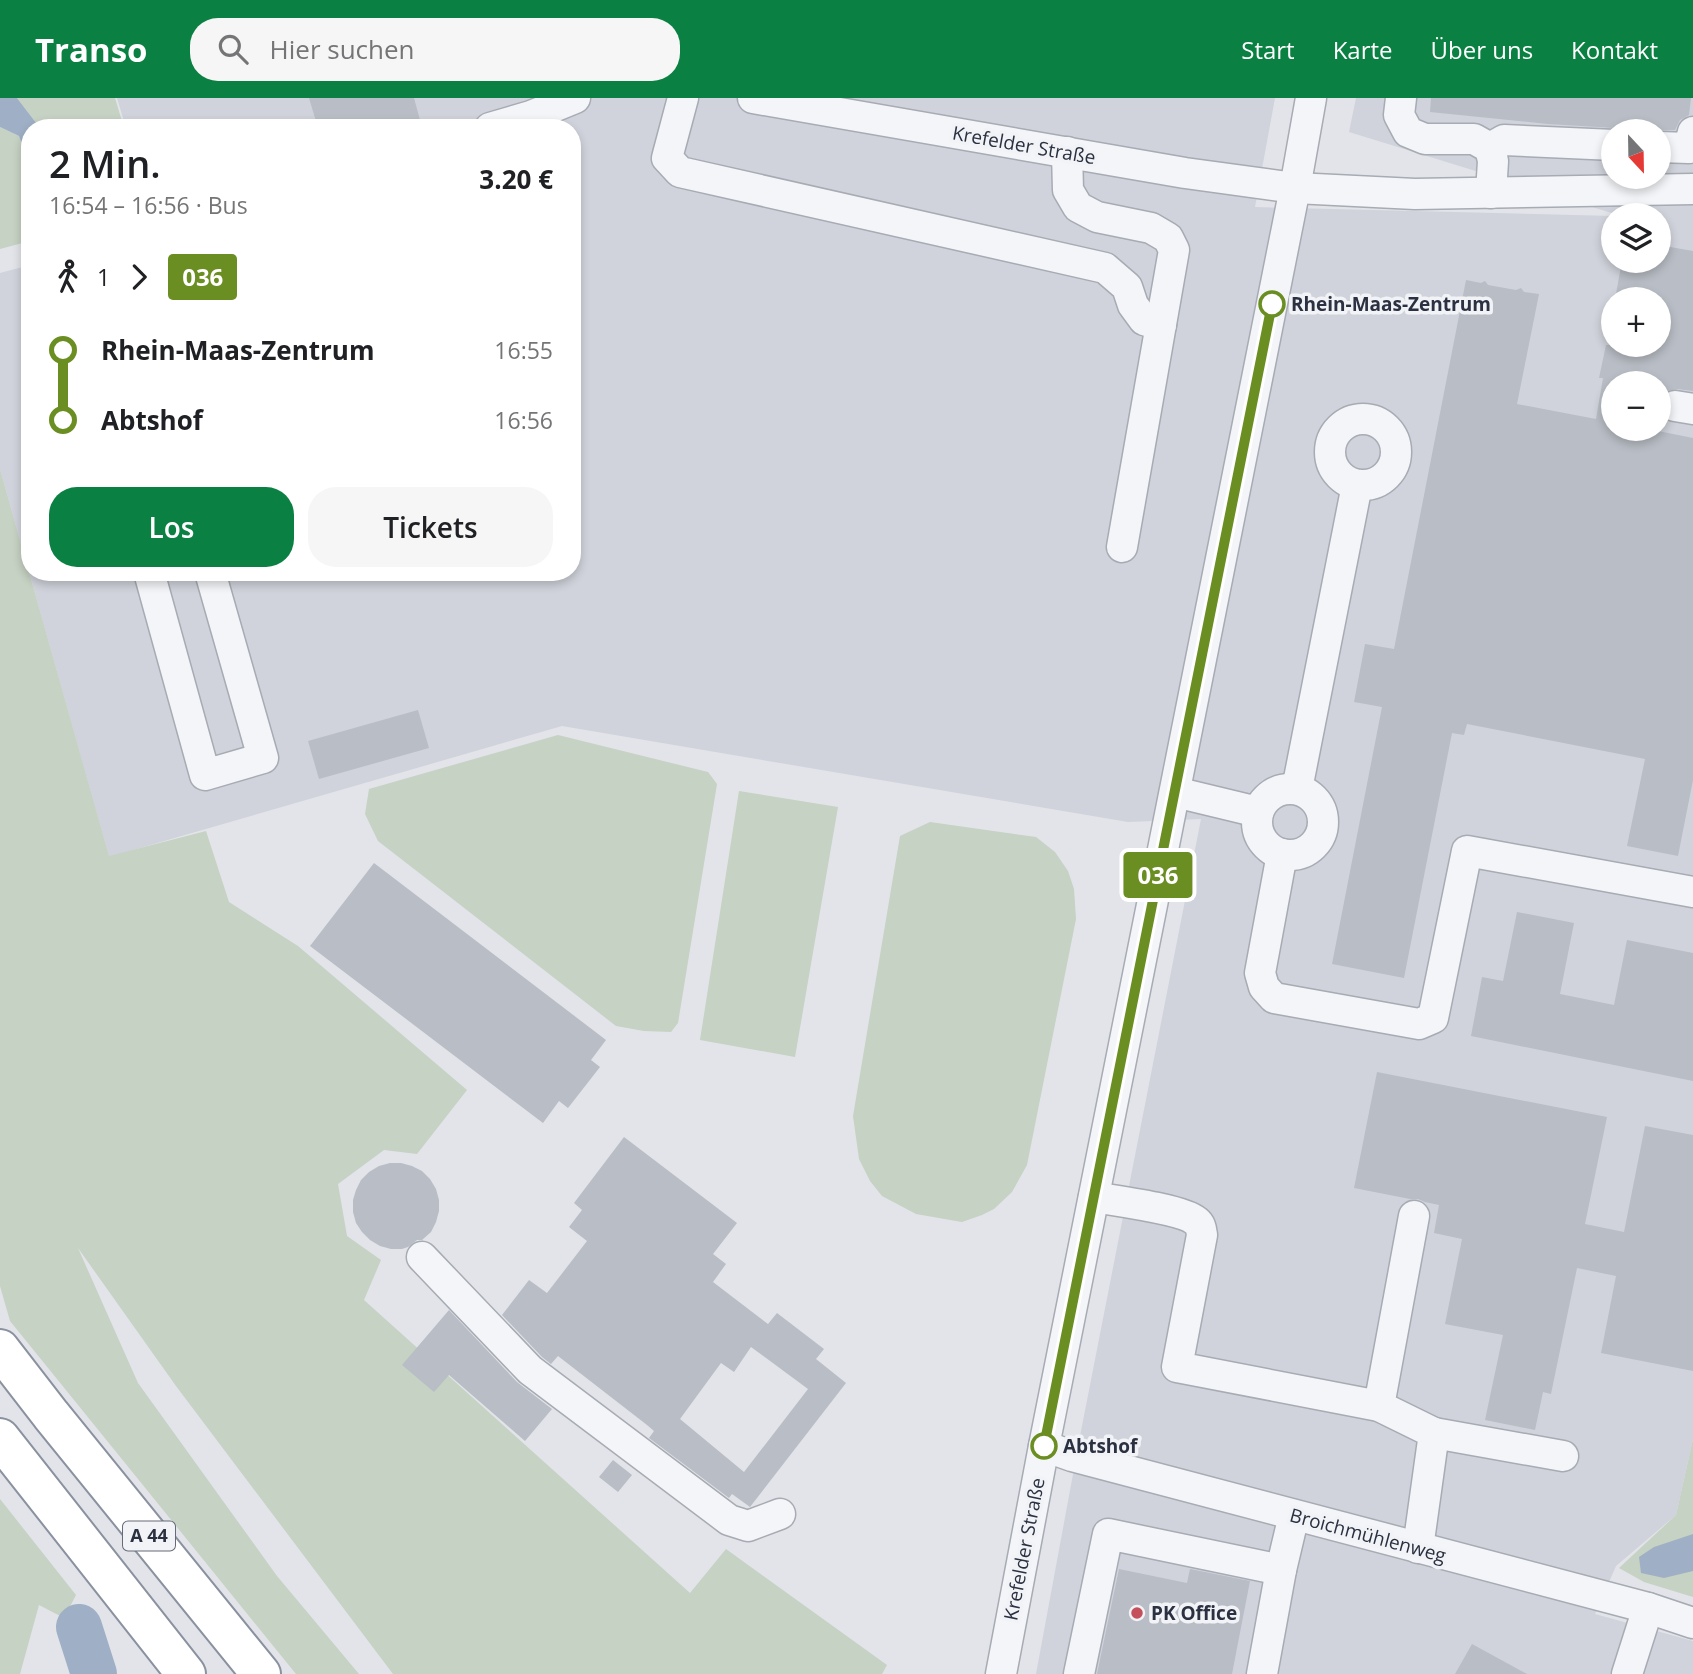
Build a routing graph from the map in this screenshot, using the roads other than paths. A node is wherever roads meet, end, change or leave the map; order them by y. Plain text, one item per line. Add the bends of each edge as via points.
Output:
1 (575, 98) edge
2 (683, 98) edge
3 (753, 98) edge
4 (1311, 98) edge
5 (1401, 98) edge
6 (520, 119) edge
7 (1693, 132) edge
8 (1601, 145) edge
9 (1671, 147) edge
10 (1490, 148) junction
11 (1067, 152) junction
12 (1295, 188) junction
13 (1693, 189) edge
14 (1491, 193) junction
15 (1161, 325) junction
16 (1357, 485) dead end
17 (1122, 547) dead end
18 (151, 581) edge
19 (213, 581) edge
20 (1297, 789) junction
21 (1175, 792) junction
22 (1258, 812) junction
23 (1282, 854) junction
24 (1693, 892) edge
25 (1094, 1197) junction
26 (1414, 1216) dead end
27 (422, 1256) dead end
28 (0, 1349) edge
29 (1379, 1406) junction
30 (1434, 1433) junction
31 (0, 1438) edge
32 (1044, 1446) junction
33 (1563, 1456) dead end
34 (780, 1514) dead end
35 (1294, 1515) junction
36 (1418, 1548) junction
37 (1281, 1570) junction
38 (1648, 1608) junction
39 (1693, 1623) edge
40 (186, 1674) edge
41 (261, 1674) edge
42 (1001, 1674) edge
43 (1079, 1674) edge
44 (1262, 1674) edge
45 (1627, 1674) edge

1 - 6 street
2 - 15 street via 667,158 680,172 1105,268 1127,287 1144,320
3 - 11 street, Krefelder Straße
4 - 12 street, Krefelder Straße
5 - 10 street via 1399,115 1408,132 1425,139 1474,139
7 - 9 street via 1689,148
8 - 10 street via 1504,141
10 - 14 street
11 - 12 street, Krefelder Straße
11 - 15 street via 1068,190 1078,207 1097,218 1152,228 1168,238 1174,250
12 - 14 street, Krefelder Straße
12 - 21 street, Krefelder Straße
13 - 14 street, Krefelder Straße
15 - 17 street
16 - 20 street
18 - 19 street via 205,775 263,758
20 - 22 street via 1269,796
20 - 23 street via 1321,808 1323,829 1303,853
21 - 22 street
21 - 25 street, Krefelder Straße
22 - 23 street via 1264,842
23 - 24 street via 1260,973 1264,987 1274,998 1419,1024 1433,1017 1467,851
25 - 29 street via 1167,1210 1199,1223 1202,1235 1177,1367
25 - 32 street, Krefelder Straße
26 - 29 street
27 - 34 street via 530,1370 729,1520 748,1526
28 - 41 highway, A 44
29 - 30 street
30 - 33 street
30 - 36 street
31 - 40 highway, A 44
32 - 35 street, Broichmühlenweg
32 - 42 street, Krefelder Straße
35 - 36 street, Broichmühlenweg
35 - 37 street
36 - 38 street, Broichmühlenweg
37 - 43 street via 1108,1534
37 - 44 street
38 - 39 street, Broichmühlenweg
38 - 45 street

